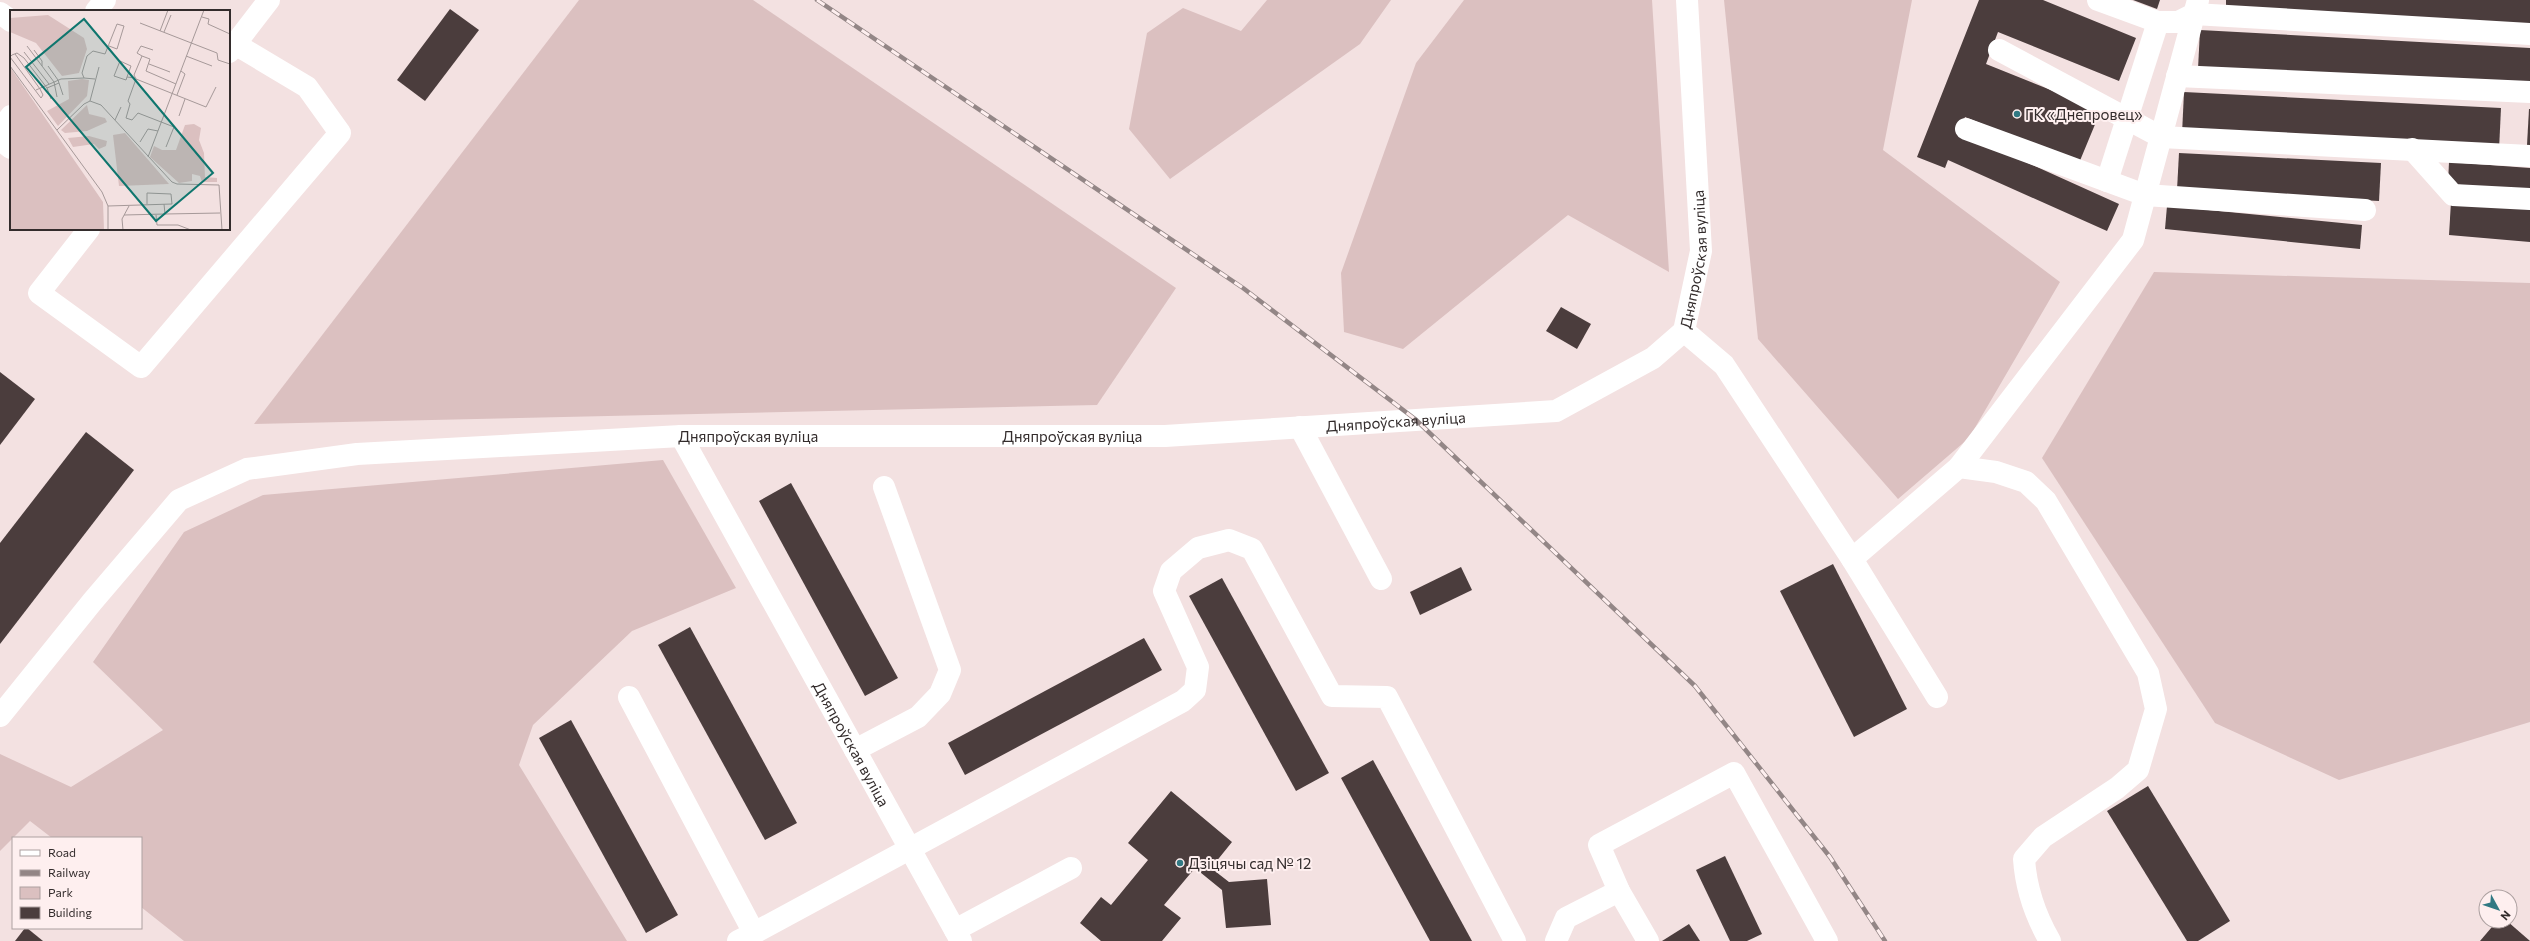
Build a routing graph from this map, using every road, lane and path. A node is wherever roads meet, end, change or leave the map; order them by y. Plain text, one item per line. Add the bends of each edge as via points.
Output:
1 (105, 0) edge
2 (269, 0) edge
3 (1687, 0) edge
4 (2098, 0) edge
5 (2196, 7) edge
6 (97, 10) edge
7 (0, 13) edge
8 (10, 20) edge
9 (2158, 22) junction
10 (2530, 34) edge
11 (232, 48) edge
12 (1999, 50) dead end
13 (2177, 76) junction
14 (2530, 92) edge
15 (10, 117) edge
16 (2126, 118) junction
17 (1966, 129) dead end
18 (0, 130) edge
19 (2161, 136) junction
20 (0, 140) edge
21 (10, 147) edge
22 (2412, 149) junction
23 (2530, 156) edge
24 (2107, 181) junction
25 (2145, 196) junction
26 (2530, 199) edge
27 (2365, 210) dead end
28 (88, 230) edge
29 (1684, 330) junction
30 (1300, 427) junction
31 (681, 436) junction
32 (1959, 467) junction
33 (884, 487) dead end
34 (1852, 559) junction
35 (1381, 579) dead end
36 (629, 697) dead end
37 (1936, 697) dead end
38 (0, 716) edge
39 (855, 750) junction
40 (910, 848) junction
41 (1071, 868) dead end
42 (1619, 891) junction
43 (958, 935) edge
44 (746, 937) edge
45 (1515, 941) edge
46 (1556, 941) edge
47 (1648, 941) edge
48 (1827, 941) edge
49 (2050, 941) edge

1 - 6 street
2 - 11 street
3 - 29 street, Дняпроўская вуліца via 1701,251
4 - 9 street
5 - 9 street via 2178,22
5 - 10 street
5 - 13 street
7 - 8 street
9 - 16 street
11 - 28 street via 307,87 340,133 141,367 39,293
12 - 16 street
13 - 14 street
13 - 19 street
15 - 18 street
16 - 19 street
16 - 24 street
17 - 24 street
19 - 22 street
19 - 25 street
20 - 21 street
22 - 23 street
22 - 26 street via 2453,195
24 - 25 street
25 - 27 street
25 - 32 street via 2133,240
29 - 30 street, Дняпроўская вуліца via 1652,358 1556,411
29 - 34 street via 1724,365
30 - 31 street, Дняпроўская вуліца via 1165,436
30 - 35 street
31 - 38 street via 357,454 247,469 180,500 92,602
31 - 39 street, Дняпроўская вуліца
32 - 34 street
32 - 49 street via 1996,472 2026,482 2046,501 2148,673 2156,709 2138,770 2117,788 2043,837 2024,859 2025,882 2038,921
33 - 39 street via 950,670 940,694 918,717
34 - 37 street
36 - 44 street
39 - 40 street, Дняпроўская вуліца
40 - 43 street, Дняпроўская вуліца
40 - 44 street
40 - 45 street via 1183,701 1196,690 1198,667 1164,591 1171,572 1198,548 1229,540 1252,549 1332,696 1387,697
41 - 43 street
42 - 46 street via 1566,918
42 - 47 street
42 - 48 street via 1599,846 1734,773

